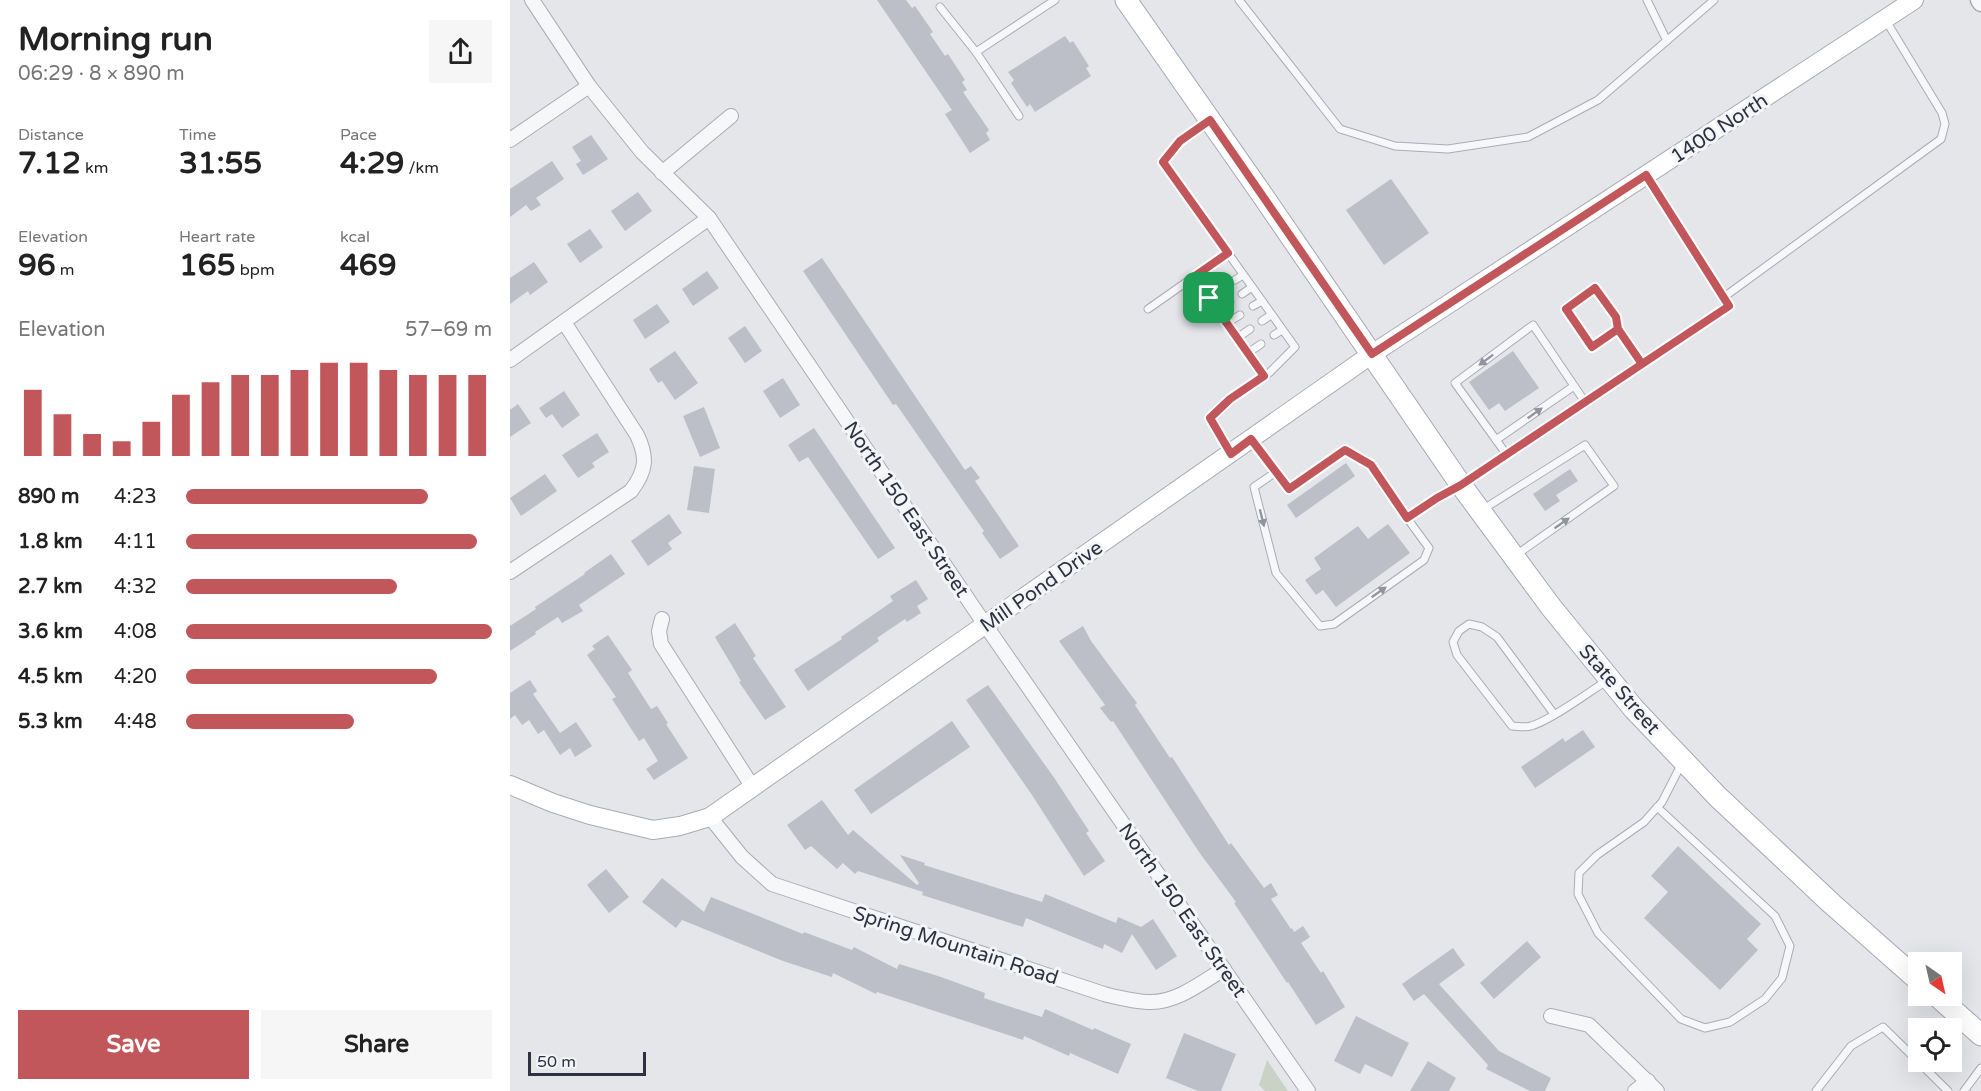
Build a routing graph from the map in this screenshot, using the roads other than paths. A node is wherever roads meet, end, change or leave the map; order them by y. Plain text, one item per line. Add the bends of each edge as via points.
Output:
1 (532, 0) edge
2 (1055, 0) edge
3 (1126, 0) edge
4 (1239, 0) edge
5 (1647, 0) edge
6 (1714, 0) edge
7 (1914, 0) edge
8 (940, 6) dead end
9 (1885, 20) junction
10 (1667, 41) junction
11 (976, 52) junction
12 (589, 86) junction
13 (731, 116) dead end
14 (1019, 116) dead end
15 (1210, 120) junction
16 (510, 140) edge
17 (662, 173) junction
18 (1646, 175) junction
19 (709, 218) junction
20 (1228, 253) junction
21 (1243, 275) junction
22 (1195, 276) junction
23 (1235, 280) dead end
24 (1252, 287) junction
25 (1222, 289) dead end
26 (1242, 294) dead end
27 (1724, 297) junction
28 (1209, 298) junction
29 (1262, 301) junction
30 (1230, 302) dead end
31 (1253, 306) dead end
32 (1148, 309) dead end
33 (1218, 310) junction
34 (1240, 315) dead end
35 (1271, 315) junction
36 (1263, 321) dead end
37 (564, 322) junction
38 (1227, 323) junction
39 (1250, 329) dead end
40 (1618, 329) junction
41 (1282, 330) junction
42 (1274, 335) dead end
43 (1237, 338) junction
44 (1261, 344) dead end
45 (1248, 353) junction
46 (1372, 354) junction
47 (510, 360) edge
48 (1642, 364) junction
49 (1264, 376) junction
50 (1574, 386) junction
51 (1585, 402) junction
52 (1251, 439) junction
53 (1496, 440) junction
54 (1231, 454) junction
55 (1507, 455) junction
56 (1276, 472) junction
57 (1461, 485) junction
58 (1481, 511) junction
59 (1407, 518) junction
60 (1514, 556) junction
61 (510, 572) edge
62 (662, 619) dead end
63 (986, 626) junction
64 (1610, 678) junction
65 (1554, 714) junction
66 (1683, 760) junction
67 (510, 785) edge
68 (752, 786) junction
69 (1658, 807) junction
70 (710, 817) junction
71 (1224, 969) junction
72 (1908, 971) edge
73 (1948, 1006) edge
74 (1551, 1016) dead end
75 (1981, 1035) edge
76 (1981, 1068) edge
77 (1653, 1086) edge
78 (1308, 1091) edge
79 (1635, 1091) edge
80 (1816, 1091) edge
81 (1948, 1091) edge
82 (1964, 1091) edge

1 - 12 street, North 150 East Street
2 - 11 lane
3 - 15 main road, State Street
4 - 10 lane via 1340,129 1395,146 1448,149 1528,137 1598,100
5 - 10 lane
6 - 10 lane
7 - 9 main road, 1400 North
8 - 11 lane
9 - 18 main road, 1400 North
9 - 27 lane via 1942,113 1945,124 1941,139
11 - 14 lane
12 - 16 street
12 - 17 street, North 150 East Street
13 - 17 street
15 - 20 lane via 1180,141 1163,162
15 - 46 main road, State Street
17 - 19 street, North 150 East Street
18 - 27 lane
18 - 46 main road, 1400 North
19 - 37 street
19 - 63 street, North 150 East Street
20 - 21 lane
20 - 22 lane
21 - 23 lane
21 - 24 lane
22 - 28 lane
22 - 32 lane
24 - 26 lane
24 - 29 lane
25 - 28 lane
27 - 48 lane via 1729,306
28 - 33 lane
29 - 31 lane
29 - 35 lane
30 - 33 lane
33 - 38 lane
34 - 38 lane
35 - 36 lane
35 - 41 lane
37 - 47 street
37 - 61 street via 637,435 645,460 641,477 631,491
38 - 43 lane
39 - 43 lane
40 - 40 lane via 1616,317 1595,288 1566,309 1592,347
40 - 48 lane
41 - 42 lane
41 - 49 lane via 1295,347
43 - 45 lane
44 - 45 lane
45 - 49 lane
46 - 52 main road, Mill Pond Drive
46 - 57 main road, State Street
48 - 51 lane
49 - 54 lane via 1210,418
50 - 51 lane
53 -> 50 lane
50 -> 53 lane via 1533,325 1455,382
51 - 55 lane
52 - 54 main road, Mill Pond Drive
52 - 56 lane
53 - 55 lane
54 - 63 main road, Mill Pond Drive
55 - 57 lane
56 - 59 lane via 1289,489 1345,450 1371,465
56 -> 59 lane via 1254,487 1276,573 1320,626 1334,624 1424,560 1429,548
57 - 58 main road, State Street
57 - 59 lane
58 - 60 main road, State Street
60 -> 58 lane via 1614,486 1585,445
60 - 64 main road, State Street
62 - 68 street via 658,632 661,644
63 - 68 main road, Mill Pond Drive
63 - 71 street, North 150 East Street
64 - 65 lane
64 - 66 main road, State Street
65 - 65 lane via 1530,726 1512,726 1457,654 1453,642 1460,630 1469,624 1497,637
66 - 69 lane
66 - 72 main road, State Street via 1832,904
67 - 70 main road, Mill Pond Drive via 590,815 653,830
68 - 70 main road, Mill Pond Drive
69 - 69 lane via 1579,873 1578,894 1598,933 1681,1019 1705,1028 1730,1023 1765,999 1782,978 1790,945 1775,916
70 - 71 street, Spring Mountain Road via 742,857 772,884 1104,994 1154,1002 1190,990
71 - 78 street, North 150 East Street
73 - 75 main road
74 - 77 street via 1589,1025
76 - 82 lane
77 - 79 street
80 - 81 lane via 1851,1046 1883,1027

